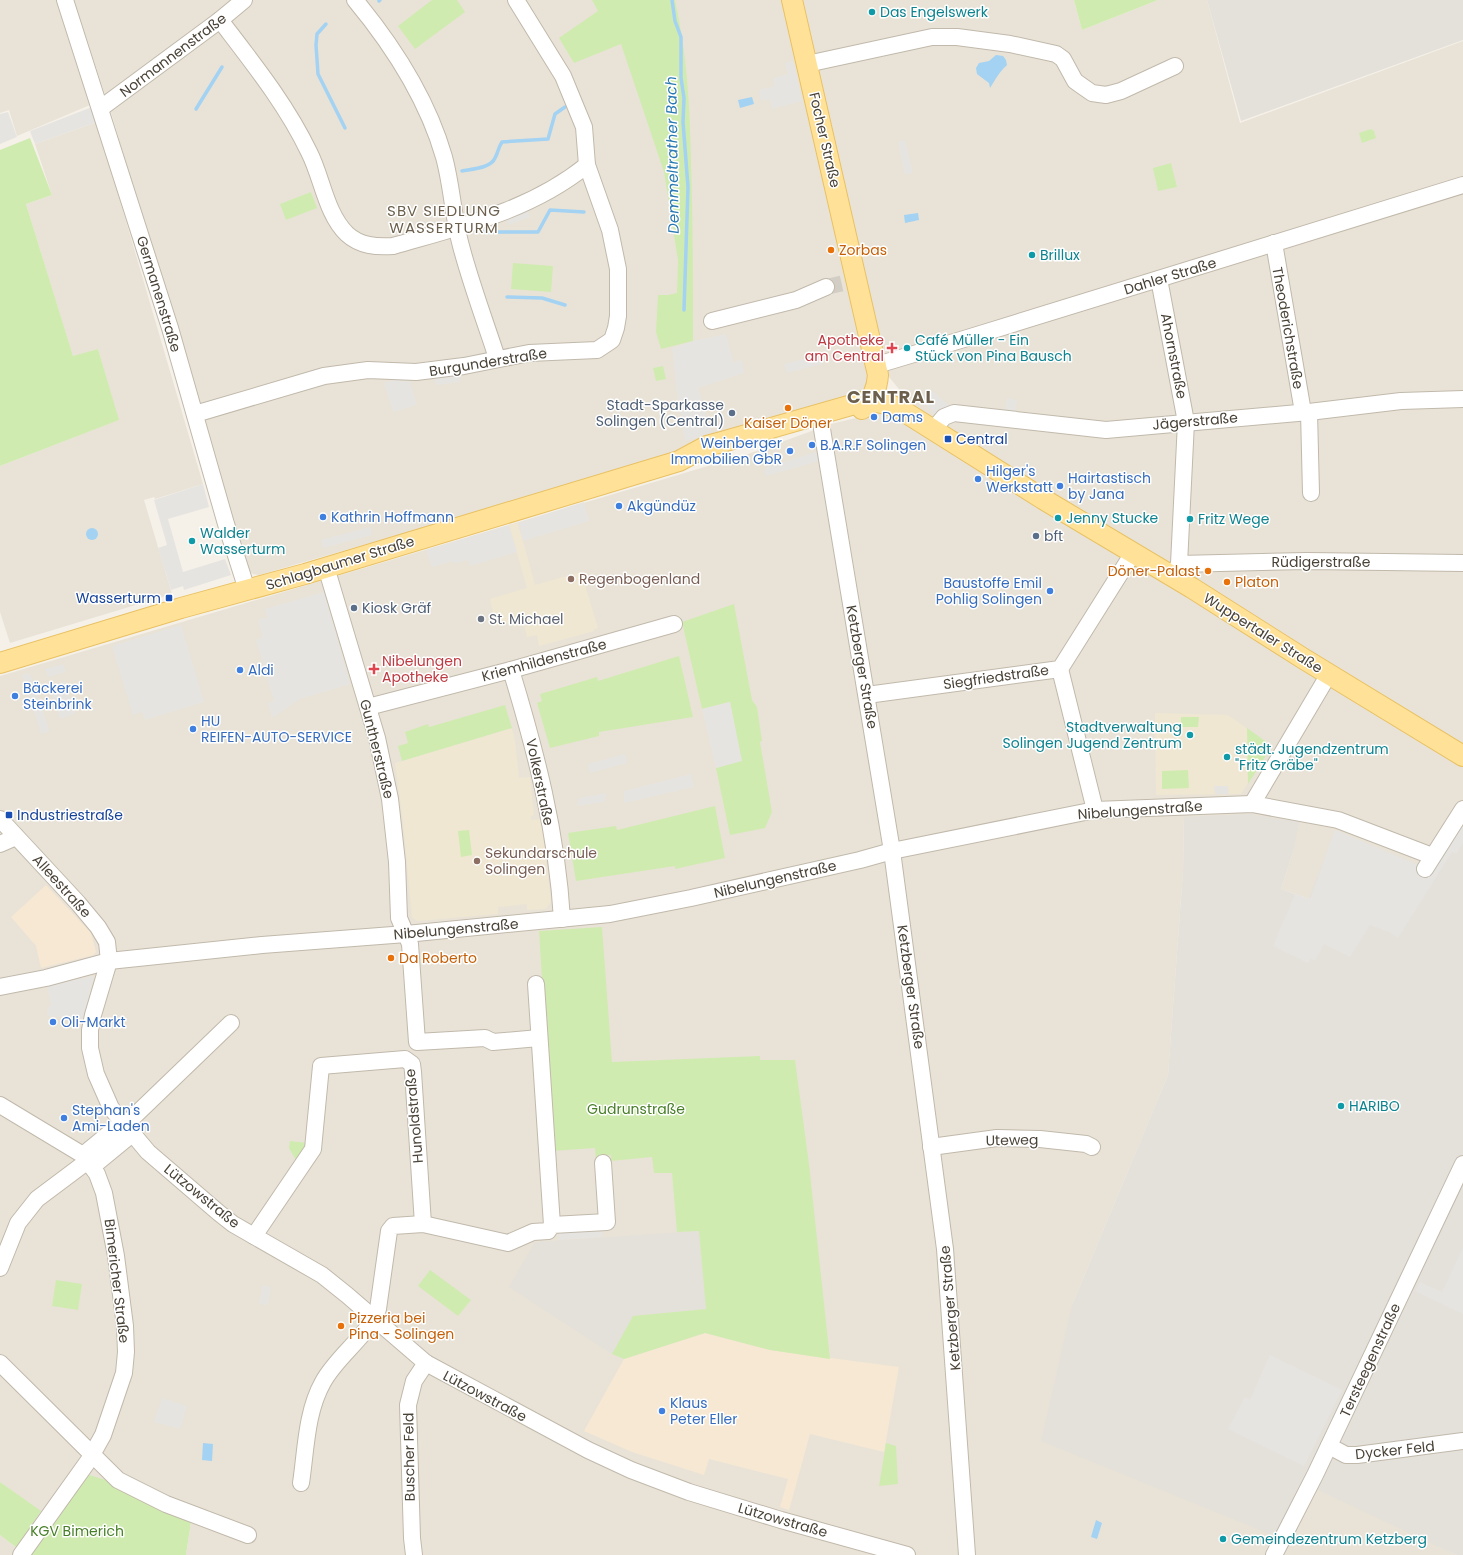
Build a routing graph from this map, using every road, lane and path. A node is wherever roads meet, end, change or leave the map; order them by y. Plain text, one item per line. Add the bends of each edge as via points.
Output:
1 (65, 0) edge
2 (244, 0) edge
3 (355, 0) edge
4 (516, 0) edge
5 (792, 0) edge
6 (220, 20) junction
7 (807, 64) junction
8 (1175, 66) dead end
9 (101, 108) junction
10 (587, 165) junction
11 (1463, 185) edge
12 (458, 228) junction
13 (1274, 243) junction
14 (1159, 279) junction
15 (826, 287) tunnel mouth
16 (712, 321) dead end
17 (497, 358) junction
18 (877, 370) junction
19 (1463, 399) edge
20 (869, 401) junction
21 (900, 409) junction
22 (1306, 412) junction
23 (195, 414) junction
24 (853, 414) junction
25 (1186, 422) junction
26 (933, 430) junction
27 (823, 431) junction
28 (679, 461) junction
29 (1311, 494) dead end
30 (1133, 553) junction
31 (1463, 563) edge
32 (326, 567) junction
33 (1176, 570) junction
34 (248, 590) junction
35 (674, 624) dead end
36 (0, 663) edge
37 (1060, 669) junction
38 (511, 670) junction
39 (1329, 674) junction
40 (867, 695) junction
41 (368, 707) junction
42 (1463, 756) edge
43 (1252, 804) junction
44 (1463, 809) edge
45 (1095, 810) junction
46 (0, 819) edge
47 (16, 837) junction
48 (0, 844) edge
49 (892, 851) junction
50 (562, 919) junction
51 (406, 934) junction
52 (109, 961) junction
53 (536, 984) dead end
54 (0, 987) edge
55 (231, 1023) dead end
56 (539, 1038) junction
57 (0, 1105) edge
58 (126, 1128) junction
59 (932, 1147) junction
60 (1092, 1147) dead end
61 (88, 1160) junction
62 (603, 1163) dead end
63 (1463, 1164) edge
64 (423, 1224) junction
65 (552, 1225) junction
66 (254, 1236) junction
67 (0, 1268) edge
68 (375, 1319) junction
69 (0, 1362) edge
70 (426, 1363) junction
71 (1463, 1441) edge
72 (1329, 1446) junction
73 (92, 1455) junction
74 (301, 1483) dead end
75 (248, 1535) dead end
76 (21, 1555) edge
77 (414, 1555) edge
78 (907, 1555) edge
79 (967, 1555) edge
80 (1274, 1555) edge

1 - 9 street, Germanenstraße
2 - 6 street, Normannenstraße
3 - 12 street via 383,34 424,104 444,158
4 - 10 street, Burgunderstraße via 554,58 573,97 584,127
5 - 7 main road, Focher Straße
6 - 9 street, Normannenstraße
6 - 12 street via 282,105 310,152 327,201 347,234 360,243 378,247 393,246
7 - 8 street via 932,37 957,37 1010,44 1056,54 1063,59 1082,86 1092,93 1106,95 1121,91
7 - 18 main road, Focher Straße via 850,282
9 - 23 street, Germanenstraße
10 - 12 street via 567,181 533,201
10 - 17 street, Burgunderstraße via 610,230 618,269 618,316 612,340 597,350 529,353
11 - 13 street, Dahler Straße
12 - 17 street via 464,259
13 - 14 street, Dahler Straße
13 - 22 street, Theoderichstraße
14 - 18 street, Dahler Straße
14 - 25 street, Ahornstraße
15 - 16 street via 796,300
17 - 23 street, Burgunderstraße via 464,366 416,372 368,370 324,376
18 - 20 main road, Focher Straße via 877,387
18 - 21 main road, Focher Straße
19 - 22 street, Jägerstraße via 1401,401
20 - 21 main road, Schlagbaumer Straße via 884,402
20 - 24 main road, Schlagbaumer Straße via 864,408
20 - 28 main road, Schlagbaumer Straße via 707,446
21 - 24 main road, Schlagbaumer Straße via 889,408
21 - 26 main road, Wuppertaler Straße
22 - 25 street, Jägerstraße
22 - 29 street, Theoderichstraße
23 - 34 street, Germanenstraße via 226,524
24 - 27 main road, Schlagbaumer Straße
25 - 26 street, Jägerstraße via 1106,430 954,413 944,417
25 - 33 street, Ahornstraße
26 - 30 main road, Wuppertaler Straße
27 - 28 main road, Schlagbaumer Straße via 695,460
27 - 40 street, Ketzberger Straße
28 - 32 main road, Schlagbaumer Straße
30 - 33 main road, Wuppertaler Straße
30 - 37 street, Siegfriedstraße
31 - 33 street, Rüdigerstraße via 1307,561
32 - 34 main road, Schlagbaumer Straße
32 - 41 street, Guntherstraße
33 - 39 main road, Wuppertaler Straße
34 - 36 main road, Schlagbaumer Straße
35 - 38 street, Kriemhildenstraße
37 - 40 street, Siegfriedstraße
37 - 45 street
38 - 41 street, Kriemhildenstraße
38 - 50 street, Volkerstraße via 541,775 549,813
39 - 42 main road, Wuppertaler Straße
39 - 43 street
40 - 49 street, Ketzberger Straße
41 - 51 street, Guntherstraße via 390,799 397,862 399,918
43 - 44 street, Nibelungenstraße via 1338,820 1428,862
43 - 45 street, Nibelungenstraße
45 - 49 street, Nibelungenstraße
46 - 47 street, Alleestraße
47 - 48 street
47 - 52 street, Alleestraße via 98,927 107,942
49 - 50 street, Nibelungenstraße via 691,898 610,914
49 - 59 street, Ketzberger Straße
50 - 51 street, Nibelungenstraße
51 - 52 street, Nibelungenstraße via 262,945
51 - 56 street via 410,944 417,1042 485,1038 493,1042
52 - 54 street, Nibelungenstraße
52 - 58 street, Lützowstraße via 93,1015 90,1048 103,1092
53 - 56 street
55 - 58 street
56 - 65 street
57 - 61 street
58 - 61 street
58 - 66 street, Lützowstraße via 148,1152 196,1194 233,1224
59 - 60 street, Uteweg via 997,1138 1040,1139 1086,1144
59 - 79 street, Ketzberger Straße via 950,1304
61 - 67 street via 37,1199 18,1223
61 - 73 street, Bimericher Straße via 104,1193 116,1256 126,1352 121,1382 104,1435
62 - 65 street via 608,1222
63 - 72 street, Tersteegenstraße
64 - 65 street via 508,1244 533,1232 548,1231
64 - 66 street, Hunoldstraße via 413,1072 412,1064 405,1059 321,1066 313,1149
64 - 68 street via 393,1226 389,1231
66 - 68 street, Lützowstraße via 322,1275
68 - 70 street, Lützowstraße
68 - 74 street via 340,1357 323,1381 314,1400
69 - 73 street
70 - 77 street, Buscher Feld via 414,1381 408,1404
70 - 78 street, Lützowstraße via 550,1431 631,1470 733,1506
71 - 72 street, Dycker Feld via 1357,1455 1346,1455
72 - 80 street, Tersteegenstraße
73 - 75 street via 118,1480 166,1504
73 - 76 street, Bimericher Straße

